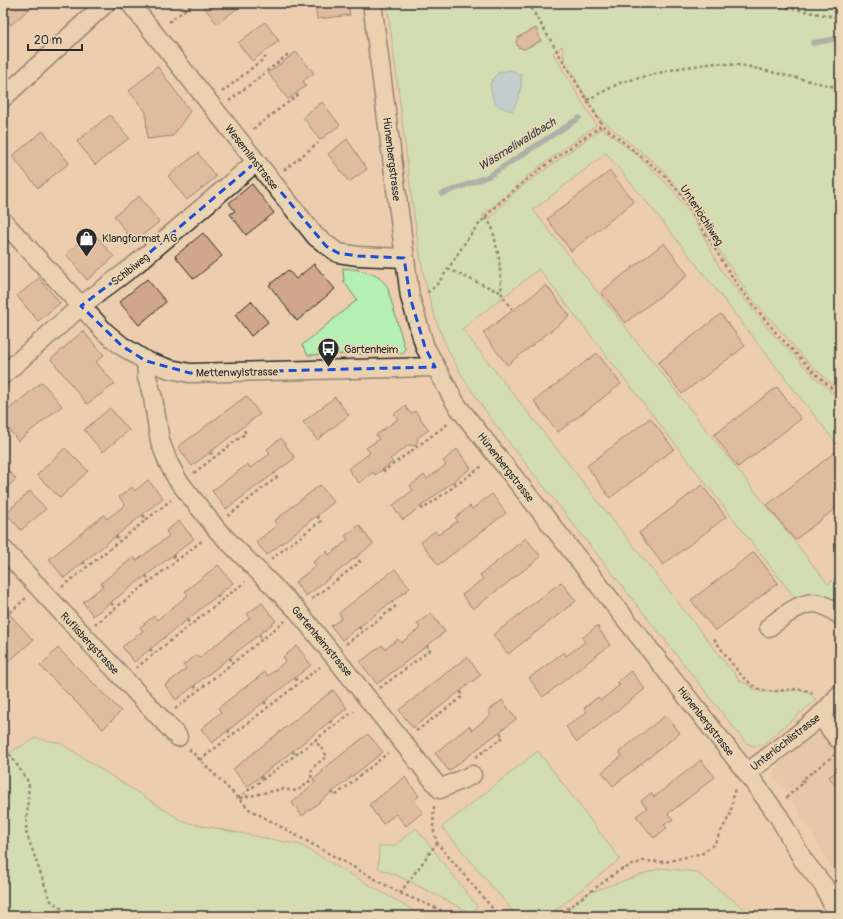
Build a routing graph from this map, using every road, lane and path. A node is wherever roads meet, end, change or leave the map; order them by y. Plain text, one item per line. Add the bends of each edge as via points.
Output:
1 (106, 3) edge
2 (130, 3) edge
3 (194, 3) edge
4 (372, 3) edge
5 (528, 3) edge
6 (763, 3) edge
7 (840, 16) edge
8 (835, 17) junction
9 (840, 21) edge
10 (154, 33) junction
11 (290, 53) dead end
12 (266, 57) dead end
13 (840, 88) edge
14 (299, 94) dead end
15 (3, 98) edge
16 (587, 100) junction
17 (212, 107) junction
18 (602, 125) junction
19 (238, 139) junction
20 (318, 143) dead end
21 (256, 162) junction
22 (270, 180) junction
23 (485, 218) junction
24 (3, 221) edge
25 (404, 258) junction
26 (447, 269) junction
27 (502, 292) junction
28 (425, 293) dead end
29 (81, 306) junction
30 (512, 309) dead end
31 (146, 360) junction
32 (435, 367) junction
33 (3, 375) edge
34 (840, 396) edge
35 (449, 422) dead end
36 (242, 428) dead end
37 (210, 452) dead end
38 (214, 458) junction
39 (478, 469) dead end
40 (383, 470) dead end
41 (274, 473) dead end
42 (454, 481) dead end
43 (180, 482) junction
44 (456, 485) junction
45 (247, 493) dead end
46 (250, 498) junction
47 (421, 507) dead end
48 (155, 512) dead end
49 (143, 514) dead end
50 (317, 516) dead end
51 (146, 519) junction
52 (215, 526) junction
53 (116, 536) dead end
54 (118, 541) junction
55 (284, 542) dead end
56 (288, 546) junction
57 (3, 549) edge
58 (186, 554) dead end
59 (173, 555) dead end
60 (356, 557) dead end
61 (176, 560) junction
62 (83, 562) dead end
63 (87, 567) junction
64 (257, 569) junction
65 (146, 576) dead end
66 (150, 581) junction
67 (324, 583) dead end
68 (327, 587) junction
69 (217, 595) dead end
70 (26, 598) dead end
71 (50, 599) junction
72 (222, 600) junction
73 (392, 602) dead end
74 (111, 603) dead end
75 (301, 606) junction
76 (115, 608) junction
77 (10, 612) dead end
78 (840, 615) edge
79 (187, 620) dead end
80 (191, 624) junction
81 (770, 626) dead end
82 (360, 627) dead end
83 (363, 632) junction
84 (82, 634) junction
85 (260, 635) dead end
86 (262, 639) junction
87 (714, 639) dead end
88 (427, 646) dead end
89 (150, 649) dead end
90 (154, 654) junction
91 (333, 654) junction
92 (230, 658) dead end
93 (233, 662) junction
94 (395, 671) dead end
95 (398, 674) junction
96 (123, 678) junction
97 (295, 678) dead end
98 (302, 680) dead end
99 (298, 682) junction
100 (194, 686) dead end
101 (198, 690) junction
102 (460, 691) dead end
103 (840, 694) edge
104 (368, 697) junction
105 (264, 702) dead end
106 (268, 706) junction
107 (819, 707) junction
108 (431, 714) dead end
109 (434, 718) junction
110 (162, 720) junction
111 (330, 721) dead end
112 (334, 726) junction
113 (228, 730) dead end
114 (500, 732) dead end
115 (231, 736) junction
116 (178, 737) joint
117 (316, 740) junction
118 (403, 741) junction
119 (3, 744) edge
120 (839, 744) edge
121 (292, 751) dead end
122 (295, 755) junction
123 (478, 756) dead end
124 (200, 760) junction
125 (378, 761) dead end
126 (366, 765) dead end
127 (369, 768) junction
128 (472, 775) dead end
129 (261, 776) dead end
130 (741, 778) junction
131 (263, 780) junction
132 (440, 788) junction
133 (332, 792) dead end
134 (789, 796) dead end
135 (238, 798) junction
136 (437, 843) junction
137 (803, 860) junction
138 (400, 892) junction
139 (71, 916) edge
140 (454, 916) edge
141 (499, 916) edge
142 (557, 916) edge
143 (824, 916) edge
144 (838, 916) edge

1 - 15 street
2 - 10 street, Wesemlinstrasse
3 - 10 path
4 - 25 street, Hünenbergstrasse
5 - 16 path, Unterlöchliweg
6 - 8 path
7 - 8 path
8 - 9 path
10 - 17 street, Wesemlinstrasse
11 - 17 path
12 - 17 path
13 - 16 path via 746,66 716,63 680,68 622,82
14 - 19 path
16 - 18 path, Unterlöchliweg
17 - 19 street, Wesemlinstrasse
18 - 23 path via 516,188
18 - 34 path, Unterlöchliweg via 663,174 680,193 738,286 777,334
19 - 21 street, Wesemlinstrasse
20 - 22 path
21 - 22 street, Wesemlinstrasse
21 - 29 street, Schibiweg via 135,265
22 - 25 street, Wesemlinstrasse via 316,237 338,252 358,256
23 - 26 path
23 - 27 path via 492,226 499,258
24 - 29 street, Mettenwylstrasse
25 - 32 street, Hünenbergstrasse via 416,320 425,348
26 - 27 path
26 - 28 path via 437,286 431,292
27 - 30 path via 502,296
29 - 31 street, Mettenwylstrasse via 122,346
29 - 33 street, Schibiweg
31 - 32 street, Mettenwylstrasse via 170,370 212,374
31 - 43 street, Gartenheimstrasse via 160,440 168,462
32 - 130 street, Hünenbergstrasse via 456,404
35 - 40 path
36 - 38 path via 246,433
37 - 38 path
38 - 43 path
39 - 44 path
41 - 46 path via 277,477
42 - 44 path
43 - 52 street, Gartenheimstrasse
44 - 47 path via 423,509
45 - 46 path
46 - 52 path
48 - 51 path
49 - 51 path
50 - 56 path via 321,521
51 - 54 path
52 - 64 street, Gartenheimstrasse
53 - 54 path
54 - 63 path
55 - 56 path
56 - 64 path
57 - 71 street, Ruflisbergstrasse
58 - 61 path
59 - 61 path
60 - 68 path via 360,562
61 - 66 path
62 - 63 path
63 - 71 path
64 - 72 path
64 - 75 street, Gartenheimstrasse
65 - 66 path
66 - 76 path
67 - 68 path
68 - 75 path
69 - 72 path
70 - 77 path
71 - 84 street, Ruflisbergstrasse
72 - 80 path
73 - 83 path via 396,607
74 - 76 path
75 - 86 path
75 - 91 street, Gartenheimstrasse
76 - 84 path
78 - 81 street via 822,604 813,603 793,610
79 - 80 path
80 - 90 path
82 - 83 path
83 - 91 path
84 - 96 street, Ruflisbergstrasse
85 - 86 path
86 - 93 path
87 - 107 path via 755,687 762,690 805,689
88 - 95 path via 430,650
89 - 90 path
90 - 96 path
91 - 104 street, Gartenheimstrasse
92 - 93 path
93 - 101 path
94 - 95 path
95 - 104 path
96 - 110 street, Ruflisbergstrasse
97 - 99 path
98 - 99 path
99 - 106 path
100 - 101 path
101 - 110 path
102 - 109 path via 462,697
103 - 107 street, Unterlöchlistrasse via 832,705
104 - 112 path
104 - 118 street, Gartenheimstrasse
105 - 106 path
106 - 115 path
107 - 120 street
107 - 130 street, Unterlöchlistrasse
108 - 109 path
109 - 118 path
110 - 116 street, Ruflisbergstrasse
111 - 112 path
112 - 117 path
113 - 115 path
114 - 123 path via 503,737
115 - 124 path
116 - 124 path
117 - 122 path
117 - 135 path via 327,756 312,768 310,780 297,790 282,789
118 - 132 street, Gartenheimstrasse
119 - 139 path via 29,783 26,832 50,900
120 - 134 path
121 - 122 path
122 - 131 path
124 - 135 path
125 - 127 path
126 - 127 path
127 - 133 path via 335,796
128 - 132 street
129 - 131 path
130 - 137 street, Hünenbergstrasse via 779,817
130 - 142 path via 730,815 714,844 703,853 665,862 643,861 620,870
131 - 135 path
132 - 136 path via 432,816
135 - 138 path via 249,809
136 - 138 path
136 - 141 path
137 - 143 street, Hünenbergstrasse
137 - 144 street, Hünenbergstrasse via 824,886
138 - 140 path

